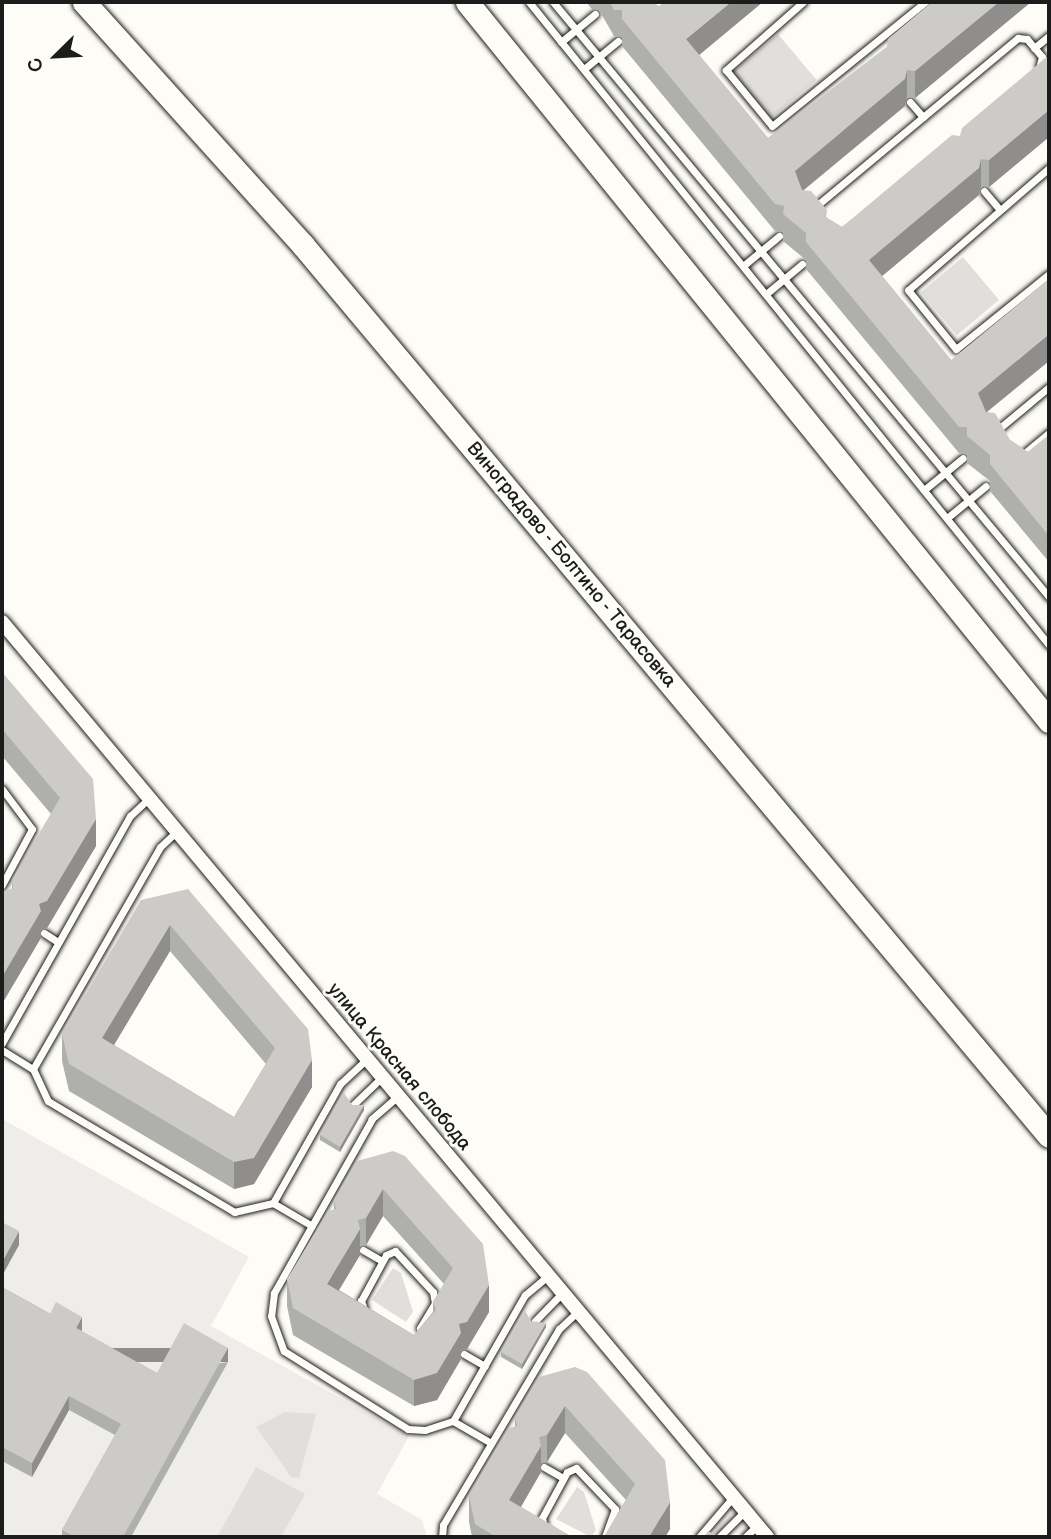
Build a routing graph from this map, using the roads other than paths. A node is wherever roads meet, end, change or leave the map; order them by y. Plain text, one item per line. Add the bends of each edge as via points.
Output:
1 (84, 2) edge
2 (467, 2) edge
3 (529, 2) edge
4 (553, 2) edge
5 (803, 2) edge
6 (925, 2) edge
7 (596, 14) dead end
8 (576, 30) junction
9 (1049, 36) edge
10 (618, 41) dead end
11 (561, 42) junction
12 (1034, 48) junction
13 (867, 49) junction
14 (599, 57) junction
15 (875, 59) edge
16 (583, 69) junction
17 (1031, 75) edge
18 (910, 102) dead end
19 (923, 117) junction
20 (1049, 168) edge
21 (984, 191) dead end
22 (999, 209) junction
23 (807, 213) edge
24 (779, 236) dead end
25 (761, 251) junction
26 (802, 264) dead end
27 (743, 266) junction
28 (1049, 274) edge
29 (784, 279) junction
30 (766, 294) junction
31 (1049, 387) edge
32 (1049, 433) edge
33 (992, 435) edge
34 (963, 458) dead end
35 (1014, 462) edge
36 (946, 473) junction
37 (985, 485) dead end
38 (925, 490) junction
39 (968, 500) junction
40 (947, 518) junction
41 (1049, 597) edge
42 (2, 622) edge
43 (1049, 645) edge
44 (1049, 721) edge
45 (2, 789) edge
46 (149, 798) junction
47 (177, 831) junction
48 (2, 885) edge
49 (44, 933) dead end
50 (58, 942) junction
51 (2, 1042) edge
52 (2, 1050) edge
53 (367, 1059) junction
54 (33, 1069) junction
55 (382, 1077) junction
56 (398, 1096) junction
57 (354, 1104) edge
58 (1049, 1136) edge
59 (273, 1203) junction
60 (313, 1224) junction
61 (322, 1227) edge
62 (363, 1250) dead end
63 (382, 1261) junction
64 (548, 1276) junction
65 (562, 1293) junction
66 (578, 1311) junction
67 (374, 1316) edge
68 (535, 1321) edge
69 (420, 1328) junction
70 (430, 1334) edge
71 (411, 1337) edge
72 (464, 1354) dead end
73 (485, 1366) junction
74 (453, 1420) junction
75 (492, 1441) junction
76 (503, 1444) edge
77 (544, 1467) dead end
78 (564, 1478) junction
79 (733, 1497) junction
80 (745, 1511) junction
81 (554, 1531) edge
82 (762, 1532) edge
83 (442, 1537) edge
84 (605, 1537) edge
85 (699, 1537) edge
86 (719, 1537) edge
87 (745, 1537) edge

1 - 58 main road, Виноградово - Болтино - Тарасовка via 302,244
2 - 44 main road
3 - 11 lane
4 - 8 lane
5 - 13 lane via 726,70 766,123 778,124
6 - 13 lane
7 - 8 lane
8 - 11 lane
8 - 14 lane
9 - 12 lane
10 - 14 lane
11 - 16 lane
12 - 17 lane via 1043,63
12 - 19 lane via 1018,38
13 - 15 lane
14 - 16 lane
14 - 25 lane
16 - 27 lane
18 - 19 lane
19 - 23 lane
20 - 22 lane
21 - 22 lane
22 - 28 lane via 911,282 910,299 956,349
24 - 25 lane
25 - 27 lane
25 - 29 lane
26 - 29 lane
27 - 30 lane
29 - 30 lane
29 - 36 lane
30 - 38 lane
31 - 33 lane
32 - 35 lane
34 - 36 lane
36 - 38 lane
36 - 39 lane
37 - 39 lane
38 - 40 lane
39 - 40 lane
39 - 41 lane
40 - 43 lane
42 - 46 street, улица Красная слобода
45 - 48 lane via 32,829
46 - 47 street, улица Красная слобода
46 - 50 lane via 130,816
47 - 53 street, улица Красная слобода
47 - 54 lane via 160,848
49 - 50 lane
50 - 51 lane
52 - 54 lane
53 - 55 street, улица Красная слобода
53 - 59 lane via 340,1084
54 - 59 lane via 48,1101 227,1210
55 - 56 street, улица Красная слобода
55 - 57 lane
56 - 60 lane via 372,1119
56 - 64 street, улица Красная слобода
59 - 60 lane
60 - 61 lane
60 - 74 lane via 269,1304 284,1351 408,1429
62 - 63 lane
63 - 67 lane via 360,1301
63 - 69 lane via 388,1252 398,1253 433,1292 435,1303
64 - 65 street, улица Красная слобода
64 - 73 lane via 525,1295
65 - 66 street, улица Красная слобода
65 - 68 lane
66 - 75 lane via 559,1329
66 - 79 street, улица Красная слобода
69 - 70 lane
69 - 71 lane
72 - 73 lane
73 - 74 lane
74 - 75 lane
75 - 76 lane
75 - 83 lane via 443,1525
77 - 78 lane
78 - 81 lane via 542,1518
78 - 84 lane via 569,1469 579,1469 615,1509
79 - 80 street, улица Красная слобода
79 - 85 lane
80 - 82 street, улица Красная слобода
80 - 86 lane
82 - 87 lane

